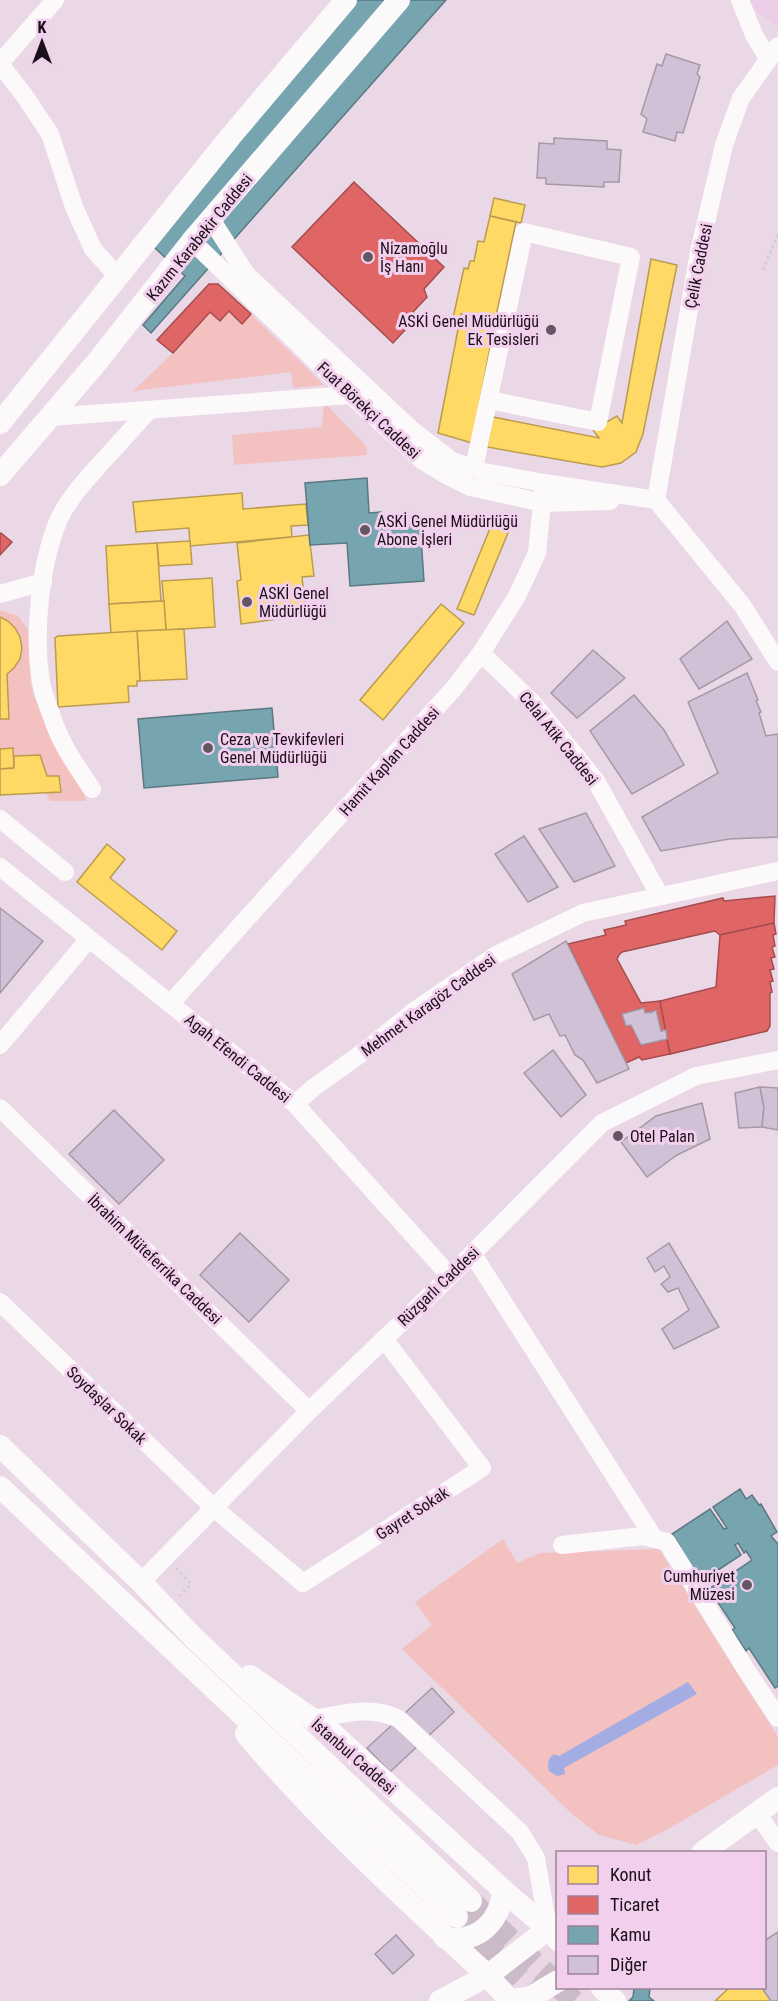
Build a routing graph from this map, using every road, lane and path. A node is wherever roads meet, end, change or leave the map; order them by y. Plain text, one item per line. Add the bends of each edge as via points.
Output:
1 (56, 0) edge
2 (346, 0) edge
3 (399, 0) edge
4 (740, 0) edge
5 (773, 52) edge
6 (3, 53) edge
7 (211, 219) junction
8 (778, 234) edge
9 (192, 242) junction
10 (763, 270) dead end
11 (118, 277) junction
12 (351, 395) junction
13 (489, 400) junction
14 (149, 410) junction
15 (4, 412) edge
16 (50, 417) junction
17 (474, 468) junction
18 (0, 475) edge
19 (544, 483) junction
20 (656, 500) junction
21 (543, 503) junction
22 (43, 582) junction
23 (0, 594) edge
24 (481, 652) junction
25 (778, 662) edge
26 (92, 789) dead end
27 (0, 819) edge
28 (0, 867) edge
29 (778, 871) edge
30 (65, 872) dead end
31 (660, 896) junction
32 (88, 940) junction
33 (170, 1004) junction
34 (0, 1045) edge
35 (778, 1060) edge
36 (295, 1104) junction
37 (0, 1108) edge
38 (472, 1253) junction
39 (450, 1276) junction
40 (0, 1302) edge
41 (384, 1339) junction
42 (309, 1410) junction
43 (0, 1446) edge
44 (0, 1487) edge
45 (214, 1508) junction
46 (654, 1538) junction
47 (562, 1545) dead end
48 (166, 1557) junction
49 (141, 1582) junction
50 (191, 1584) dead end
51 (185, 1644) junction
52 (778, 1718) edge
53 (313, 1719) junction
54 (778, 1798) edge
55 (756, 1812) junction
56 (778, 1843) edge
57 (704, 1850) edge
58 (504, 1891) junction
59 (464, 1909) tunnel mouth
60 (554, 1931) edge
61 (445, 1938) junction
62 (487, 1976) junction
63 (556, 1982) edge
64 (603, 1989) edge
65 (509, 2000) edge
66 (440, 2001) edge
67 (615, 2001) edge

1 - 6 street
2 - 11 main road
3 - 7 main road, Kazım Karabekir Caddesi
4 - 5 street via 754,35
5 - 20 street, Çelik Caddesi via 741,98 724,145 699,252
6 - 11 street via 50,134 74,207 93,249
7 - 9 main road, Kazım Karabekir Caddesi
7 - 17 street, Fuat Börekçi Caddesi via 246,274 412,431 452,461
8 - 10 path
9 - 12 street, Fuat Börekçi Caddesi
9 - 16 main road, Kazım Karabekir Caddesi
11 - 15 main road
12 - 14 street
12 - 21 street, Fuat Börekçi Caddesi via 423,461 447,476 470,487
13 - 13 street via 524,232 631,257 597,422
13 - 17 street
14 - 16 street
14 - 22 street via 78,489 62,514
16 - 18 main road, Kazım Karabekir Caddesi
17 - 19 street, Fuat Börekçi Caddesi
19 - 20 street, Fuat Börekçi Caddesi
19 - 21 street, Hamit Kaplan Caddesi
20 - 21 street, Fuat Börekçi Caddesi
20 - 25 street via 742,605
21 - 24 street, Hamit Kaplan Caddesi via 537,553 517,596
22 - 23 street
22 - 26 street via 38,650 41,682 52,720
24 - 31 street, Celal Atik Caddesi via 532,702 596,781
24 - 33 street, Hamit Kaplan Caddesi via 454,688
27 - 30 street
28 - 32 street, Agah Efendi Caddesi
29 - 31 street, Mehmet Karagöz Caddesi
31 - 36 street, Mehmet Karagöz Caddesi via 583,913 496,955 413,1012
32 - 33 street, Agah Efendi Caddesi
32 - 34 street
33 - 36 street, Agah Efendi Caddesi
35 - 38 street, Rüzgarlı Caddesi via 696,1076 602,1123
36 - 39 street, Agah Efendi Caddesi
37 - 42 street, İbrahim Müteferrika Caddesi
38 - 39 street, Rüzgarlı Caddesi
38 - 46 street
39 - 41 street, Rüzgarlı Caddesi
40 - 45 street, Soydaşlar Sokak
41 - 42 street, Rüzgarlı Caddesi
41 - 45 street, Gayret Sokak via 482,1468 303,1583
42 - 45 street, Rüzgarlı Caddesi
43 - 49 main road, İstanbul Caddesi
44 - 51 main road, İstanbul Caddesi
45 - 48 street, Rüzgarlı Caddesi
46 - 47 street
46 - 52 street via 668,1542
48 - 49 street, Rüzgarlı Caddesi
48 - 50 path
49 - 51 main road, İstanbul Caddesi
51 - 53 main road, İstanbul Caddesi
51 - 59 main road, İstanbul Caddesi
51 - 61 main road, İstanbul Caddesi via 281,1775
53 - 58 main road, İstanbul Caddesi
53 - 60 street via 360,1711 385,1712 399,1719 520,1832 536,1858
54 - 55 main road
55 - 56 street
55 - 57 main road
58 - 60 main road, İstanbul Caddesi
58 - 61 main road via 496,1916 484,1929 469,1938
60 - 62 main road
61 - 62 main road, İstanbul Caddesi
62 - 65 main road, İstanbul Caddesi
62 - 66 main road
63 - 65 main road via 531,1996
64 - 67 main road

